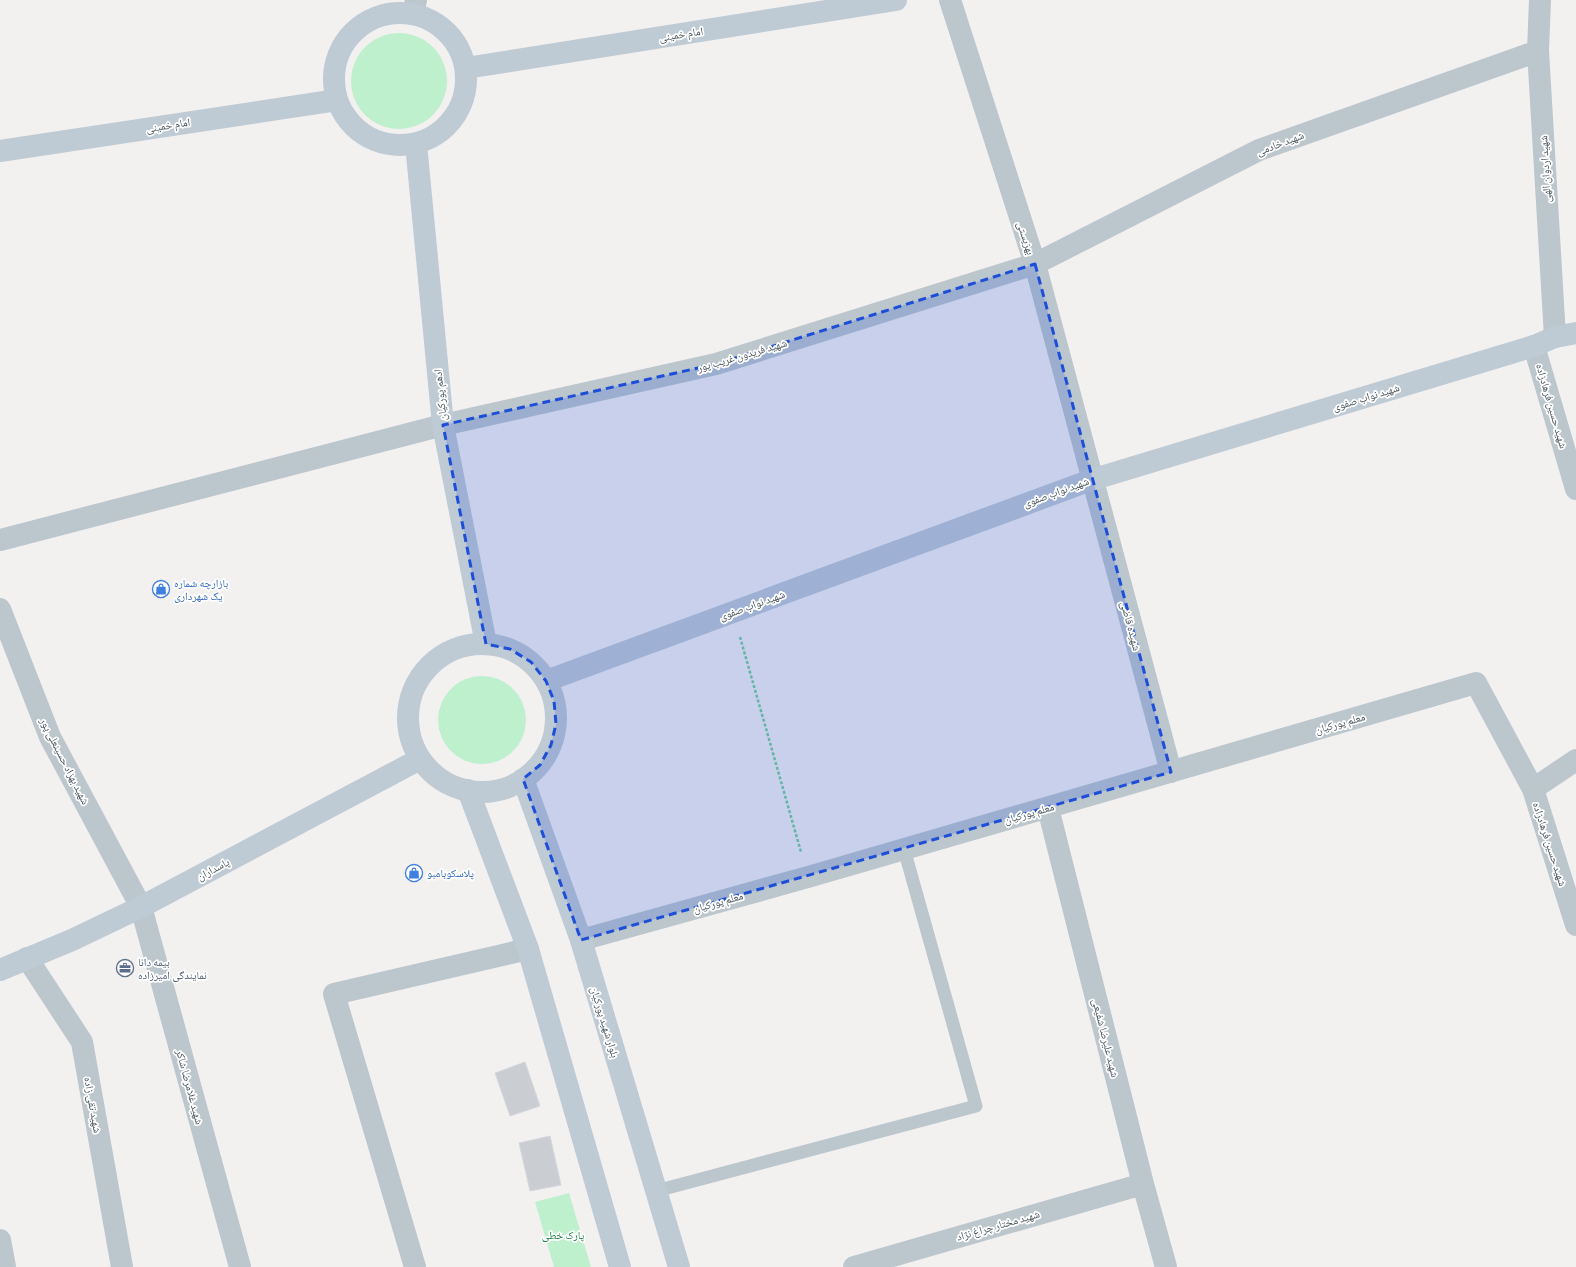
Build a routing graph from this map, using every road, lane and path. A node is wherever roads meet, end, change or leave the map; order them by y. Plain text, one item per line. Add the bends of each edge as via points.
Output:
1 (896, 0) edge
2 (950, 0) edge
3 (1540, 0) edge
4 (414, 7) edge
5 (372, 9) edge
6 (1538, 50) junction
7 (466, 68) junction
8 (337, 100) junction
9 (416, 144) junction
10 (0, 151) edge
11 (1035, 264) junction
12 (1576, 334) edge
13 (1555, 338) junction
14 (1534, 346) junction
15 (443, 425) junction
16 (1091, 480) junction
17 (1576, 489) edge
18 (0, 540) edge
19 (0, 610) edge
20 (733, 612) junction
21 (486, 644) junction
22 (546, 680) junction
23 (420, 759) junction
24 (1576, 760) edge
25 (1171, 772) junction
26 (523, 779) junction
27 (1533, 789) junction
28 (468, 790) junction
29 (1048, 808) junction
30 (904, 849) junction
31 (808, 877) junction
32 (141, 907) junction
33 (1576, 925) edge
34 (581, 940) junction
35 (528, 949) junction
36 (27, 958) junction
37 (0, 970) edge
38 (1143, 1184) junction
39 (656, 1190) junction
40 (0, 1240) edge
41 (5, 1267) edge
42 (122, 1267) edge
43 (240, 1267) edge
44 (416, 1267) edge
45 (620, 1267) edge
46 (679, 1267) edge
47 (854, 1267) edge
48 (1166, 1267) edge

1 - 7 main road, امام خمینی
2 - 11 street, بهزیستی
3 - 6 street, شهید اردوان الهی
4 - 5 main road via 394,13
4 - 7 main road via 448,32 459,49
5 - 8 main road via 344,42 335,61 333,80
6 - 11 street, شهید خادمی via 1259,150
6 - 13 street, شهید اردوان الهی
7 - 9 main road via 466,88 461,107 454,118 435,136
8 - 9 main road via 346,118 359,132 377,142 396,146
8 - 10 main road, امام خمینی
9 - 15 main road, ادهم پورکیان
11 - 15 street, شهید فریدون غریب پور via 716,364
11 - 16 street, بهزیستی
12 - 13 main road, شهید نواب صفوی
13 - 14 main road, شهید نواب صفوی
14 - 16 main road, شهید نواب صفوی
14 - 17 street, شهید حسین فرهادزاده
15 - 18 street
15 - 21 main road, ادهم پورکیان
16 - 20 main road, شهید نواب صفوی
16 - 25 street, شهیده قاضی
19 - 32 street, شهید بهزاد حسینعلی پور via 50,736
20 - 22 main road, شهید نواب صفوی
20 - 31 path
21 - 22 main road via 510,649 531,662
21 - 23 main road via 463,646 442,655 424,671 413,691 408,714 411,737
22 - 26 main road via 554,702 556,724 551,745 540,765
23 - 28 main road via 433,773
23 - 32 main road, پاسداران
24 - 27 street, شهید حسین فرهادزاده
25 - 27 street, معلم پورکیان via 1476,683
25 - 29 street, معلم پورکیان
26 - 28 main road via 506,788 487,792
26 - 34 main road, بلوار شهید پورکیان
27 - 33 street, شهید حسین فرهادزاده
28 - 35 main road
29 - 30 street, معلم پورکیان
29 - 38 street, شهید علیرضا شفیعی
30 - 31 street, معلم پورکیان
30 - 39 lane via 976,1106
31 - 34 street, معلم پورکیان
32 - 36 main road, پاسداران
32 - 43 street, شهید غلامرضا شاکر
34 - 39 main road, بلوار شهید پورکیان
35 - 44 street via 334,994
35 - 45 main road
36 - 37 main road, پاسداران
36 - 42 street, شهید تقی زاده via 82,1042
38 - 47 street, شهید مختار چراغ نژاد
38 - 48 street, شهید علیرضا شفیعی
39 - 46 main road, بلوار شهید پورکیان
40 - 41 street

